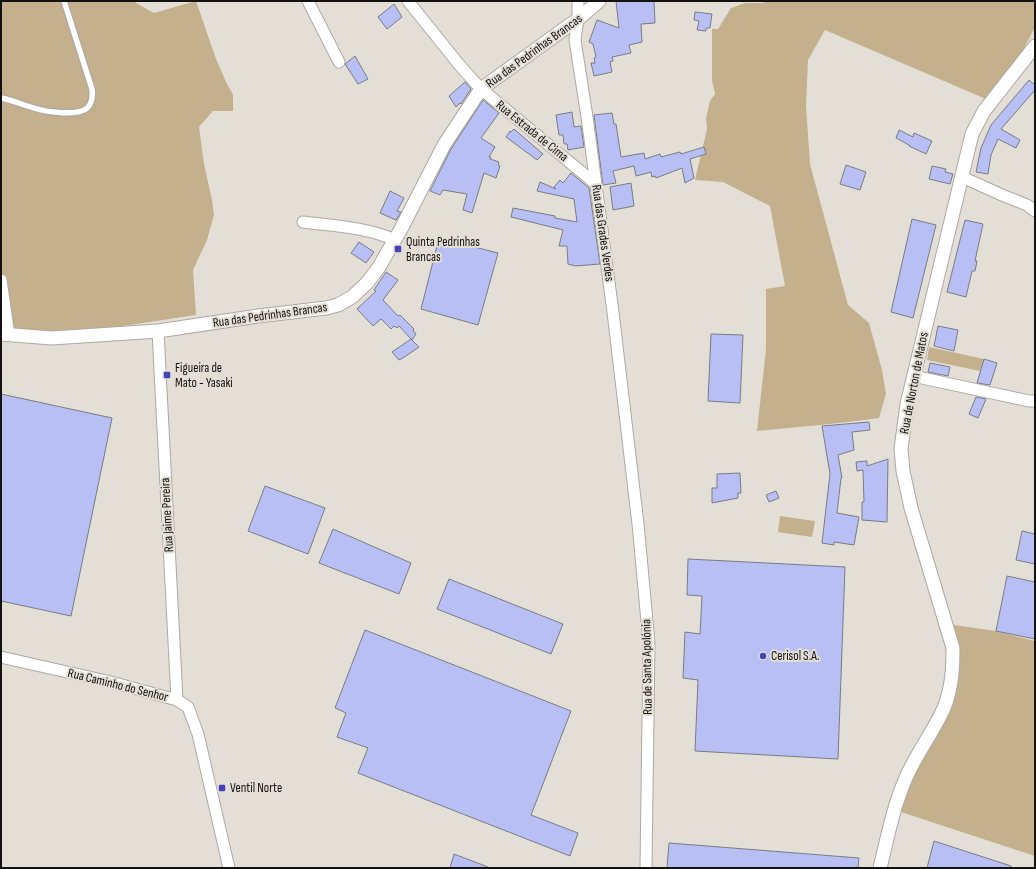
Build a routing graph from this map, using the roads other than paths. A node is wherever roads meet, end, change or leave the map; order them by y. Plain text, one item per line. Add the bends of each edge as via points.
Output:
1 (64, 1) edge
2 (308, 1) edge
3 (408, 1) edge
4 (578, 1) edge
5 (599, 1) edge
6 (578, 19) junction
7 (1035, 46) edge
8 (339, 62) dead end
9 (481, 89) junction
10 (1, 98) edge
11 (962, 177) junction
12 (596, 184) junction
13 (1035, 211) edge
14 (303, 222) dead end
15 (395, 240) junction
16 (1, 280) edge
17 (158, 331) junction
18 (5, 334) edge
19 (913, 376) junction
20 (1035, 400) edge
21 (631, 466) joint
22 (1, 657) edge
23 (176, 700) junction
24 (229, 868) edge
25 (646, 868) edge
26 (880, 868) edge

1 - 10 lane via 92,89 90,105 86,109 65,113 36,109
2 - 8 street
3 - 9 street, Rua Estrada de Cima
4 - 6 street, Rua das Grades Verdes
5 - 6 street, Rua das Pedrinhas Brancas
6 - 9 street, Rua das Pedrinhas Brancas
6 - 12 street, Rua das Grades Verdes via 575,40
7 - 11 street, Rua de Norton de Matos via 984,111 972,134
9 - 12 street, Rua Estrada de Cima
9 - 15 street, Rua das Pedrinhas Brancas via 444,145
11 - 13 street via 1027,205
11 - 19 street, Rua de Norton de Matos
12 - 21 street, Rua das Grades Verdes
14 - 15 street via 380,234
15 - 17 street, Rua das Pedrinhas Brancas via 367,284 352,297 338,304 310,311
16 - 18 street
17 - 18 street, Rua das Pedrinhas Brancas via 52,338
17 - 23 street, Rua Jaime Pereira
19 - 20 street
19 - 26 street, Rua de Norton de Matos via 903,426 903,471 911,508 953,648 953,670 944,708 905,780
21 - 25 street, Rua de Santa Apolónia via 649,643
22 - 23 street, Rua Caminho do Senhor
23 - 24 street, Rua Caminho do Senhor via 188,708 198,734

